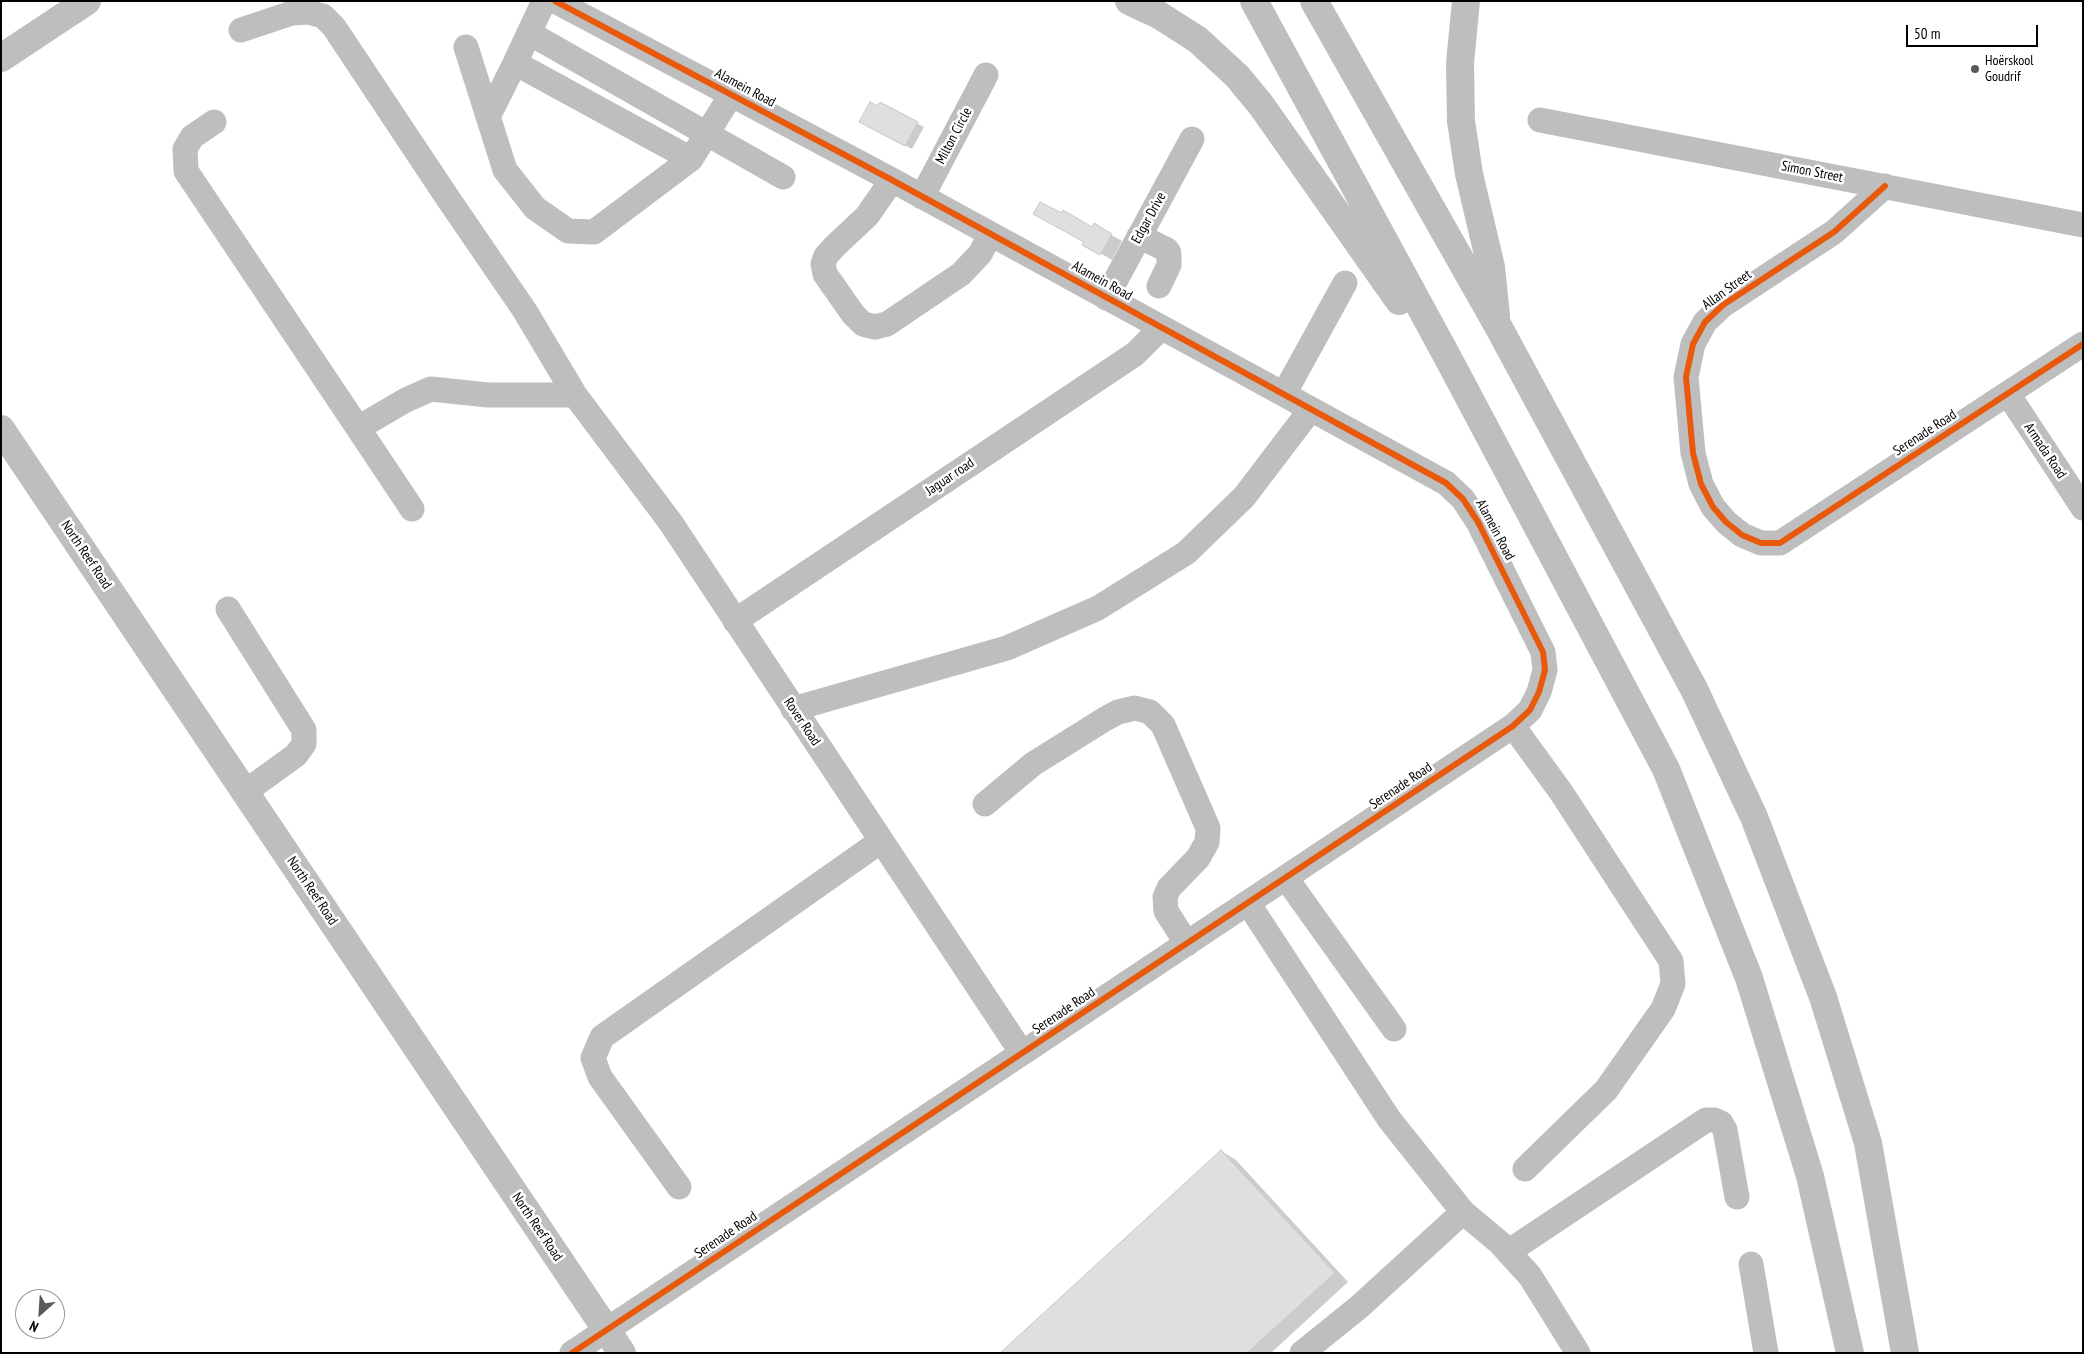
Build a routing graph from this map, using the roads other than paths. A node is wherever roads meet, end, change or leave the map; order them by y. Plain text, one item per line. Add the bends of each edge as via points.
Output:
1 (544, 1) edge
2 (556, 1) edge
3 (1129, 1) edge
4 (1254, 1) edge
5 (1314, 1) edge
6 (1466, 1) edge
7 (81, 3) edge
8 (240, 30) dead end
9 (529, 33) junction
10 (466, 47) dead end
11 (1, 58) edge
12 (515, 63) junction
13 (986, 75) dead end
14 (731, 95) junction
15 (488, 117) junction
16 (1540, 120) dead end
17 (214, 122) dead end
18 (708, 133) junction
19 (1192, 139) dead end
20 (692, 159) junction
21 (783, 177) dead end
22 (892, 180) junction
23 (1885, 186) junction
24 (922, 197) junction
25 (2083, 225) edge
26 (990, 235) junction
27 (1139, 236) junction
28 (1345, 283) dead end
29 (1159, 286) dead end
30 (1106, 298) junction
31 (1498, 326) junction
32 (1161, 328) junction
33 (2083, 344) edge
34 (1448, 358) junction
35 (1284, 394) junction
36 (2008, 394) junction
37 (575, 396) junction
38 (1311, 409) junction
39 (358, 428) junction
40 (1, 429) edge
41 (2083, 508) edge
42 (412, 509) dead end
43 (1780, 543) joint
44 (228, 608) dead end
45 (735, 621) junction
46 (1545, 670) joint
47 (794, 709) junction
48 (1514, 726) junction
49 (246, 792) junction
50 (985, 804) dead end
51 (881, 840) junction
52 (1286, 878) junction
53 (1248, 903) junction
54 (1187, 944) junction
55 (1394, 1029) dead end
56 (1022, 1053) junction
57 (1525, 1168) dead end
58 (679, 1187) dead end
59 (1737, 1197) dead end
60 (1463, 1212) junction
61 (1508, 1252) junction
62 (1751, 1264) dead end
63 (606, 1330) junction
64 (572, 1353) edge
65 (622, 1353) edge
66 (1302, 1353) edge
67 (1578, 1353) edge
68 (1766, 1353) edge
69 (1850, 1353) edge
70 (1905, 1353) edge

1 - 9 street
2 - 14 street, Alamein Road
3 - 34 main road via 1160,15 1198,40 1237,76 1284,137 1414,323
4 - 34 main road
5 - 31 main road
6 - 31 main road via 1460,63 1461,121 1469,174 1491,267
7 - 11 main road
8 - 37 street, Rover Road via 292,13 308,12 323,16 334,27 525,312
9 - 12 street
9 - 18 street
10 - 15 street
12 - 15 street
12 - 20 street
13 - 24 street, Milton Circle
14 - 18 street
14 - 22 street, Alamein Road
15 - 20 street via 505,170 534,208 568,231 594,232
16 - 23 street, Simon Street
17 - 39 street via 192,137 185,149 186,171
18 - 20 street
18 - 21 street
19 - 27 street, Edgar Drive
22 - 24 street, Alamein Road
22 - 26 street via 867,216 835,246 823,264 825,274 863,324 874,327 887,324 961,274 980,254
23 - 25 street, Simon Street
23 - 43 street, Allan Street via 1834,232 1723,305 1705,322 1693,344 1686,377 1693,453 1701,484 1726,522 1742,535 1761,544
24 - 26 street, Alamein Road
26 - 30 street, Alamein Road
27 - 29 street via 1169,253 1169,265
27 - 30 street, Edgar Drive
28 - 35 street
30 - 32 street, Alamein Road
31 - 70 main road via 1694,689 1754,817 1822,997 1868,1143
32 - 35 street, Alamein Road
32 - 45 street, Jaguar road via 1135,354
33 - 36 street, Serenade Road
34 - 69 main road via 1666,770 1749,978 1810,1176
35 - 38 street, Alamein Road
36 - 41 street, Armada Road
36 - 43 street, Serenade Road
37 - 39 street via 488,395 431,389
37 - 45 street, Rover Road via 671,523
38 - 46 street, Alamein Road via 1413,464 1464,499 1543,652
38 - 47 street via 1244,497 1186,553 1098,608 1007,648
39 - 42 street
40 - 49 main road, North Reef Road
44 - 49 street via 304,730 304,744 296,755
45 - 47 street, Rover Road
46 - 48 street, Serenade Road via 1540,692 1530,710
47 - 51 street, Rover Road
48 - 52 street, Serenade Road
48 - 57 street via 1671,961 1673,984 1663,1009 1606,1090
49 - 63 main road, North Reef Road
50 - 54 street via 1033,764 1105,719 1135,708 1150,712 1163,724 1208,828 1207,842 1198,858 1169,888 1165,897 1166,911
51 - 56 street, Rover Road
51 - 58 street via 602,1038 594,1058 600,1078
52 - 53 street, Serenade Road
52 - 55 street
53 - 54 street, Serenade Road
53 - 60 street via 1389,1119
54 - 56 street, Serenade Road
56 - 63 street, Serenade Road
59 - 61 street via 1725,1130 1721,1123 1706,1120
60 - 61 street
60 - 66 street via 1359,1307
61 - 67 street via 1530,1276
62 - 68 street
63 - 64 street, Serenade Road
63 - 65 main road, North Reef Road

